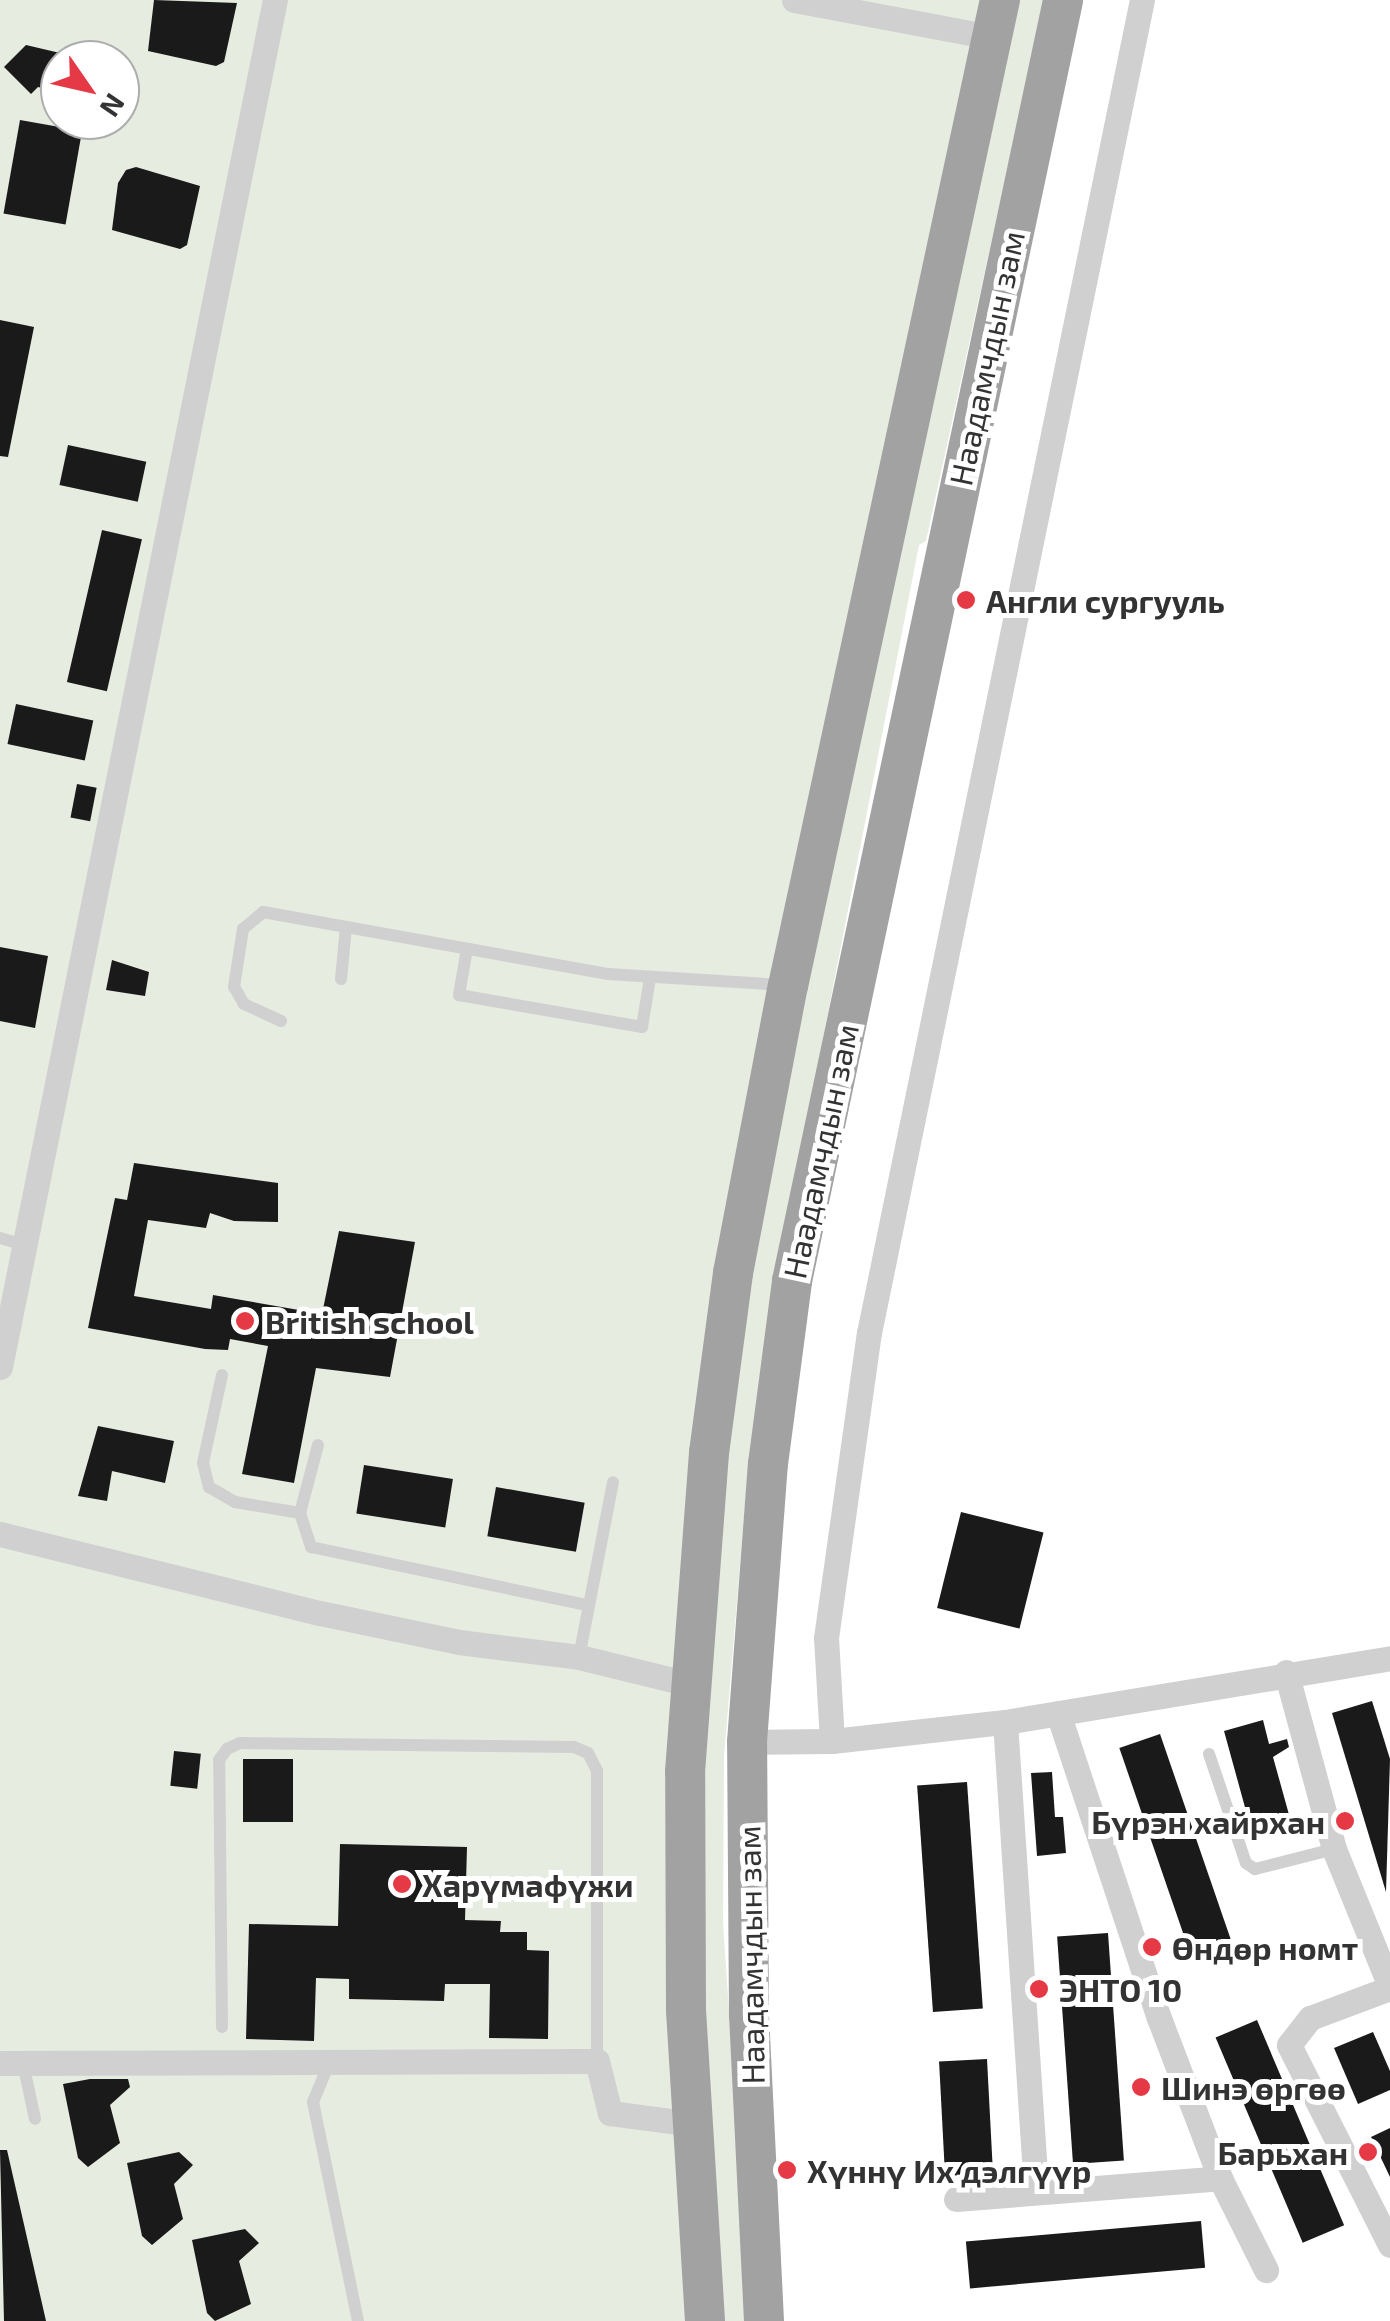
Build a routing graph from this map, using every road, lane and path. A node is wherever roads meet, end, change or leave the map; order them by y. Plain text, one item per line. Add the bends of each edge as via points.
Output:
1 (794, 0) edge
2 (1063, 0) edge
3 (1142, 0) edge
4 (274, 2) edge
5 (996, 18) edge
6 (890, 515) junction
7 (946, 546) junction
8 (836, 757) junction
9 (898, 775) junction
10 (346, 927) junction
11 (467, 949) junction
12 (341, 978) dead end
13 (650, 978) junction
14 (788, 986) junction
15 (282, 1022) dead end
16 (13, 1242) edge
17 (0, 1367) edge
18 (222, 1374) dead end
19 (318, 1446) dead end
20 (614, 1482) dead end
21 (300, 1513) junction
22 (0, 1534) edge
23 (586, 1605) junction
24 (579, 1657) junction
25 (1390, 1658) edge
26 (1286, 1672) junction
27 (690, 1684) junction
28 (1058, 1713) junction
29 (1006, 1722) junction
30 (832, 1741) junction
31 (747, 1742) junction
32 (1209, 1754) dead end
33 (1334, 1848) junction
34 (1390, 1986) edge
35 (222, 2027) dead end
36 (331, 2059) junction
37 (597, 2061) junction
38 (11, 2063) edge
39 (36, 2119) dead end
40 (692, 2124) junction
41 (1220, 2178) junction
42 (1036, 2189) junction
43 (956, 2199) dead end
44 (1390, 2245) edge
45 (1266, 2270) dead end
46 (358, 2321) edge
47 (705, 2321) edge
48 (764, 2321) edge

1 - 5 street
2 - 7 highway, Наадамчдын зам
3 - 30 street via 869,1333 826,1638
4 - 16 street
5 - 6 highway, Наадамчдын зам
6 - 7 highway via 916,551
6 - 8 highway, Наадамчдын зам
7 - 9 highway, Наадамчдын зам
8 - 9 highway via 865,739 886,749
8 - 14 highway, Наадамчдын зам
9 - 31 highway, Наадамчдын зам via 792,1280 768,1464
10 - 11 lane
10 - 12 lane
10 - 15 lane via 263,912 243,929 234,986 244,1004
11 - 13 lane
11 - 13 lane via 458,995 642,1028
13 - 14 lane
14 - 27 highway, Наадамчдын зам via 732,1273 708,1453
16 - 17 street
18 - 21 lane via 203,1463 209,1488 235,1502
19 - 21 lane
20 - 23 lane
21 - 23 lane via 311,1548
22 - 24 street via 320,1613 459,1642
23 - 24 lane
24 - 27 street
25 - 26 street
26 - 28 street
26 - 33 street
27 - 40 highway, Наадамчдын зам via 686,2010
28 - 29 street
28 - 41 street via 1158,2018
29 - 30 street
29 - 42 street
30 - 31 street
31 - 48 highway, Наадамчдын зам via 749,2016
32 - 33 lane via 1246,1862 1254,1868
33 - 34 street
34 - 44 street via 1310,2018 1290,2045
35 - 37 lane via 218,1760 227,1750 240,1743 574,1747 588,1753 597,1771
36 - 37 street
36 - 38 street
36 - 46 lane via 313,2102
37 - 40 street via 610,2113
38 - 39 lane
40 - 47 highway, Наадамчдын зам
41 - 42 street
41 - 45 street
42 - 43 street

